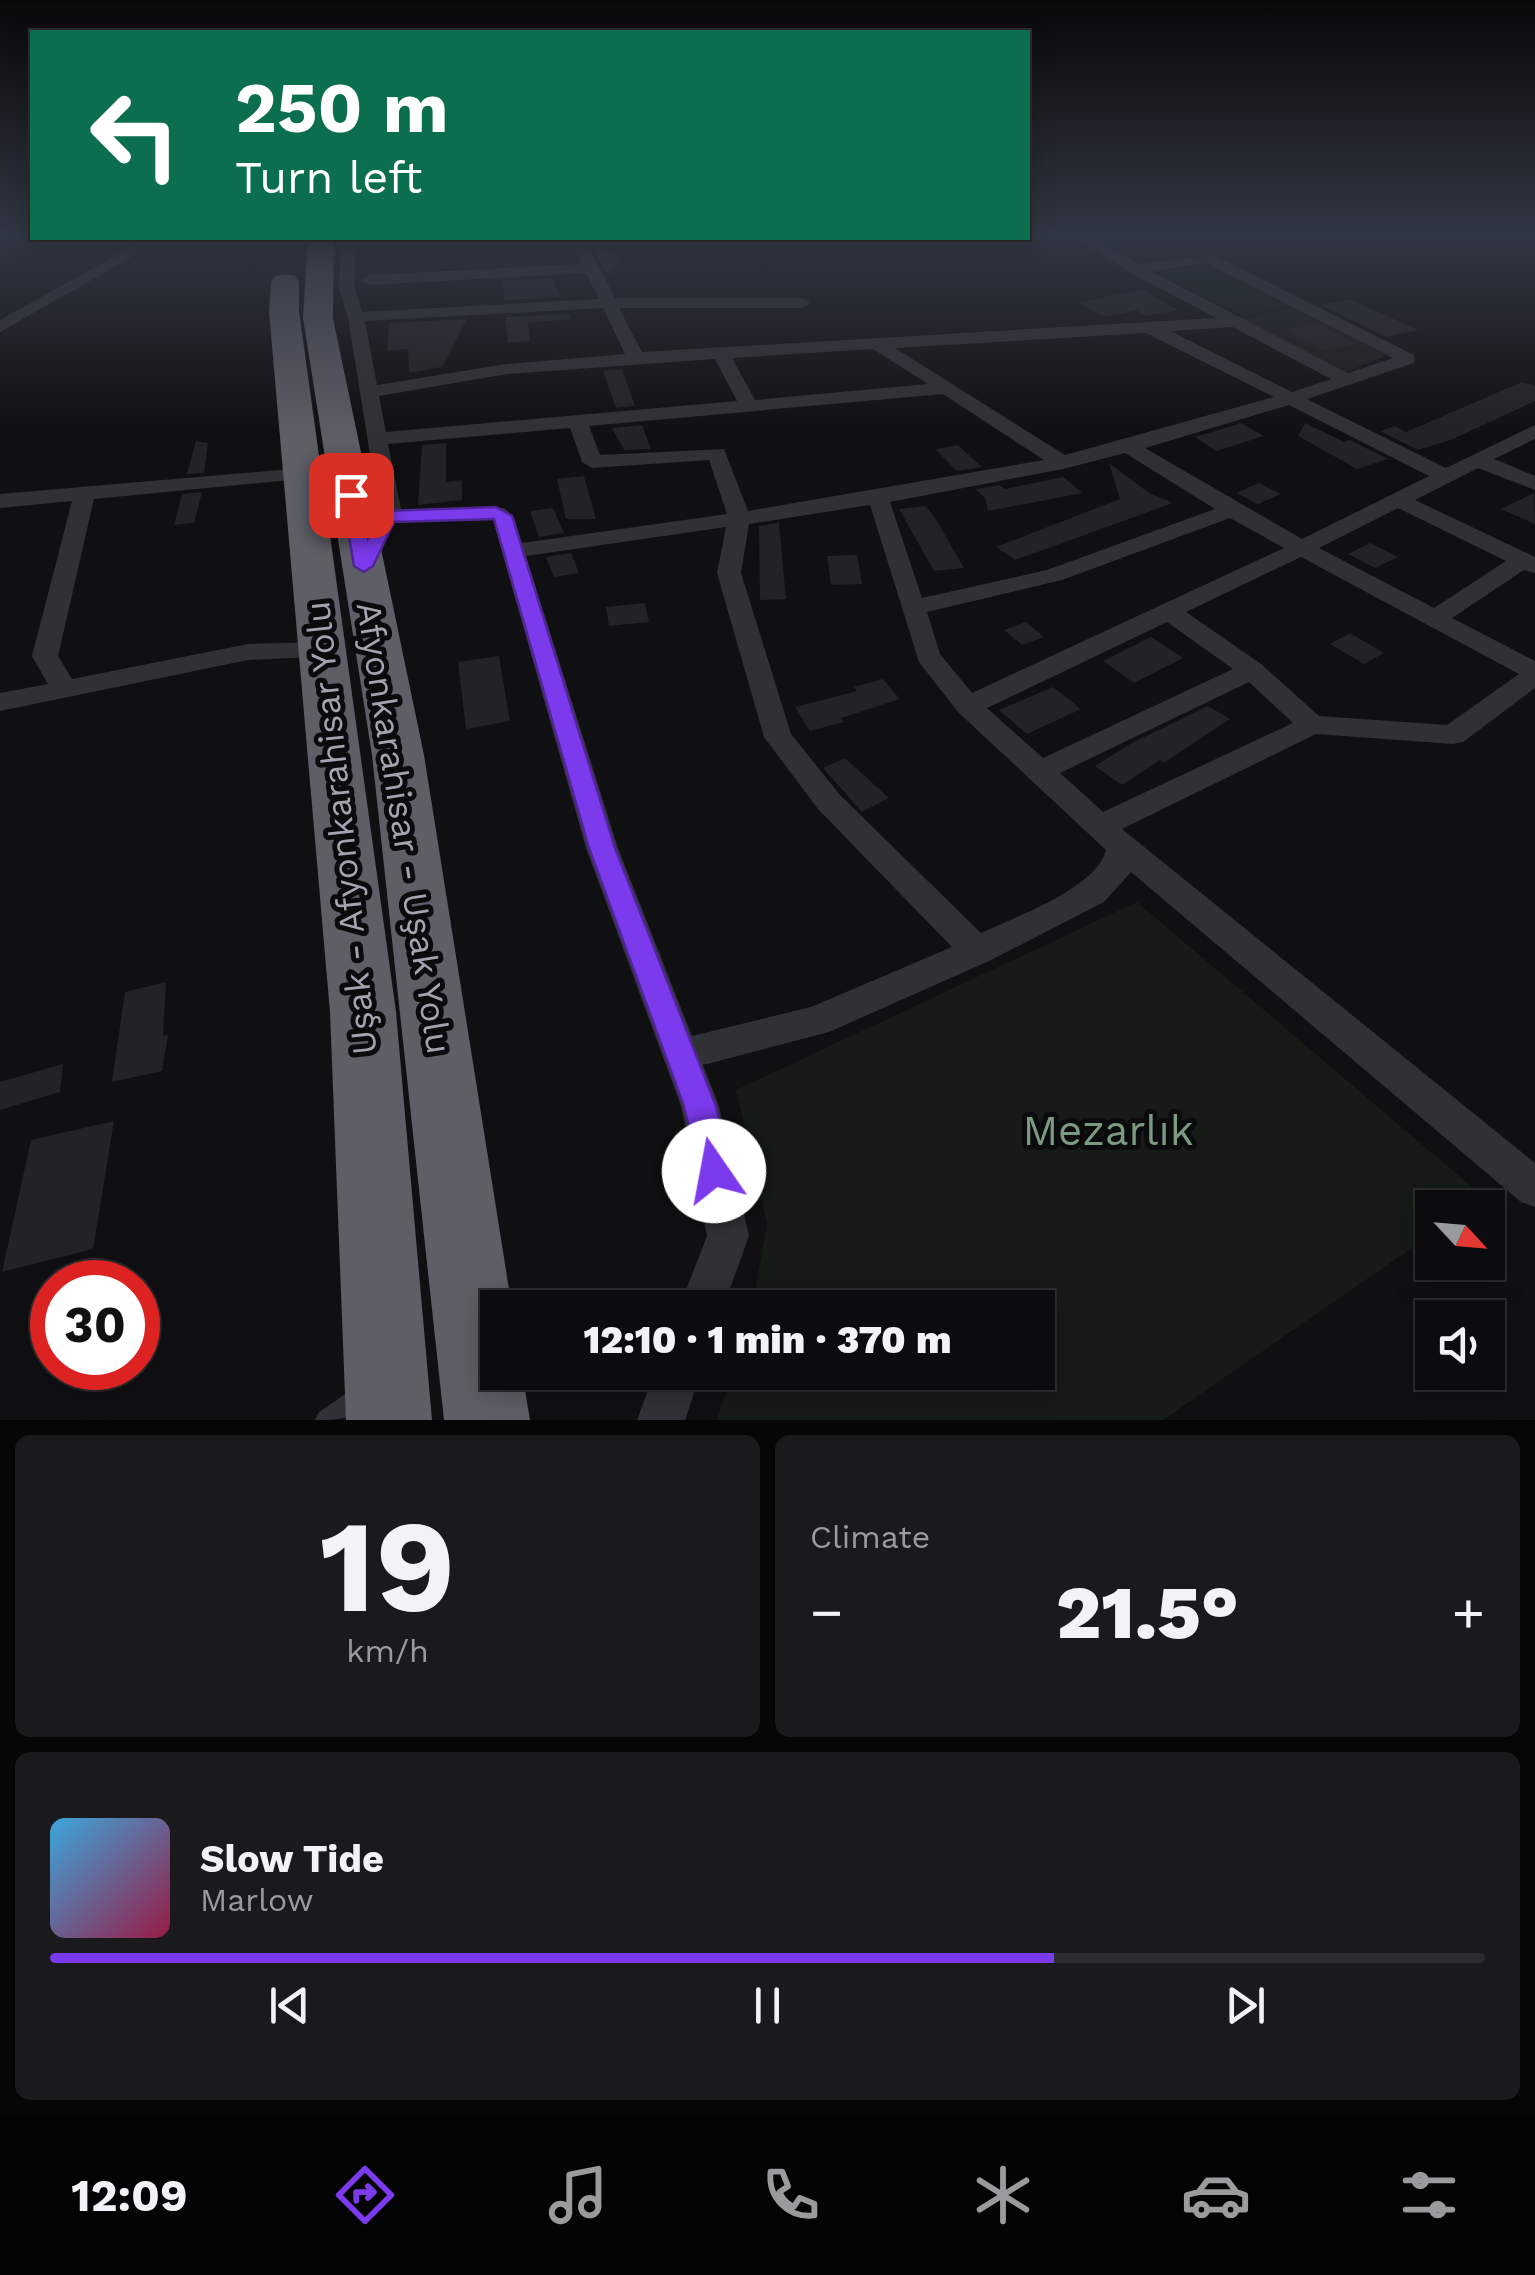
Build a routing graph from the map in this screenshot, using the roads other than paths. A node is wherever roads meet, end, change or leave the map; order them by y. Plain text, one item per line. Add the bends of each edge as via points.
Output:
1 (41, 303) edge
2 (284, 303) edge
3 (319, 303) edge
4 (352, 303) edge
5 (680, 303) edge
6 (1203, 303) edge
7 (1298, 303) edge
8 (609, 304) junction
9 (356, 318) junction
10 (1240, 322) junction
11 (0, 326) edge
12 (1152, 329) junction
13 (879, 345) junction
14 (720, 352) junction
15 (636, 358) junction
16 (1347, 380) junction
17 (947, 388) junction
18 (369, 392) junction
19 (1288, 399) junction
20 (748, 406) junction
21 (577, 421) junction
22 (1535, 432) edge
23 (377, 439) junction
24 (1126, 445) junction
25 (1478, 460) junction
26 (1063, 463) junction
27 (302, 474) junction
28 (1446, 476) junction
29 (1535, 484) edge
30 (84, 495) junction
31 (878, 500) junction
32 (1398, 500) junction
33 (0, 501) edge
34 (1232, 510) junction
35 (388, 516) junction
36 (739, 518) junction
37 (1302, 548) junction
38 (514, 552) junction
39 (1529, 563) edge
40 (364, 566) junction
41 (912, 608) junction
42 (1168, 611) junction
43 (1434, 619) junction
44 (322, 650) junction
45 (1252, 670) junction
46 (1535, 674) edge
47 (65, 690) junction
48 (0, 702) edge
49 (968, 706) junction
50 (1312, 725) junction
51 (1040, 772) junction
52 (1111, 837) junction
53 (976, 951) junction
54 (681, 1054) junction
55 (1535, 1188) edge
56 (708, 1290) edge
57 (672, 1390) edge
58 (388, 1398) edge
59 (326, 1420) edge
60 (487, 1420) edge
61 (662, 1420) edge

1 - 11 street
2 - 27 highway, Uşak - Afyonkarahisar Yolu
3 - 40 highway, Afyonkarahisar - Uşak Yolu
4 - 9 street
5 - 8 street
6 - 10 street
7 - 16 street via 1408,359
8 - 9 street
8 - 15 street
9 - 18 street
10 - 12 street
10 - 16 street
12 - 13 street
12 - 19 street
13 - 14 street
13 - 17 street
14 - 15 street
14 - 20 street
15 - 18 street via 507,369
16 - 19 street
17 - 20 street
17 - 26 street
18 - 23 street
19 - 24 street
19 - 28 street
20 - 21 street
21 - 23 street
21 - 36 street via 592,462 717,454
22 - 25 street
23 - 35 street
24 - 26 street
24 - 34 street
25 - 28 street
25 - 29 street
26 - 31 street
27 - 30 street
27 - 44 highway, Uşak - Afyonkarahisar Yolu
28 - 32 street
30 - 33 street
30 - 47 street via 44,656
31 - 36 street
31 - 41 street
32 - 37 street
32 - 39 street
34 - 37 street
34 - 41 street via 1054,576
35 - 38 street via 496,513 503,516
35 - 40 street
36 - 38 street
36 - 53 street via 729,573 778,737 829,802
37 - 42 street
37 - 43 street
38 - 54 street via 602,848
39 - 43 street
40 - 60 highway, Afyonkarahisar - Uşak Yolu via 398,754
41 - 49 street via 928,656
42 - 45 street
42 - 49 street
43 - 46 street
44 - 47 street via 248,652
44 - 58 highway, Uşak - Afyonkarahisar Yolu via 363,1012
45 - 50 street
45 - 51 street
46 - 50 street via 1453,735
47 - 48 street
49 - 51 street
50 - 52 street
51 - 52 street
52 - 53 street via 1118,868 1092,893
52 - 55 street
53 - 54 street via 816,1021
54 - 56 street via 700,1106 728,1236
57 - 61 street
58 - 59 lane

